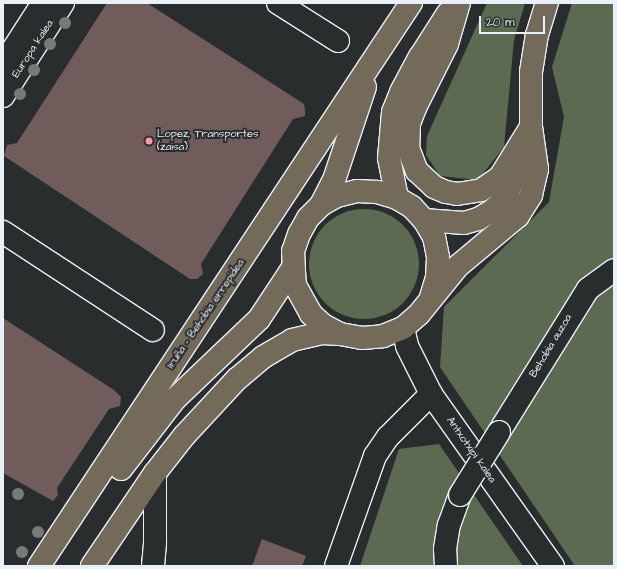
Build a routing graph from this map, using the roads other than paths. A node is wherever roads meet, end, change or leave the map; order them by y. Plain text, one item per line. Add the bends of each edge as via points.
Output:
1 (43, 3) edge
2 (63, 3) edge
3 (278, 3) edge
4 (412, 3) edge
5 (455, 3) edge
6 (459, 3) edge
7 (547, 3) edge
8 (338, 41) dead end
9 (374, 61) junction
10 (3, 65) edge
11 (3, 96) edge
12 (531, 127) junction
13 (396, 198) junction
14 (321, 205) junction
15 (424, 220) junction
16 (3, 232) edge
17 (292, 269) junction
18 (614, 270) edge
19 (431, 296) junction
20 (403, 328) junction
21 (153, 330) dead end
22 (340, 334) junction
23 (431, 394) junction
24 (155, 473) junction
25 (39, 566) edge
26 (52, 566) edge
27 (92, 566) edge
28 (153, 566) edge
29 (336, 566) edge
30 (446, 566) edge
31 (553, 566) edge

1 - 10 street, Europa kalea
2 - 11 street, Europa kalea
3 - 8 street
4 - 9 highway, Iruña - Behobia errepidea
5 - 13 highway via 420,57 393,112 389,158
6 - 12 highway via 447,44 414,108 409,124 408,148 417,171 434,187 446,192 457,194 481,190 500,177
7 - 12 highway via 537,35 531,72
9 - 14 highway, Iruña - Behobia errepidea via 335,177
9 - 25 highway, Iruña - Behobia errepidea
12 - 15 highway via 517,176 505,198 492,211 464,223
12 - 19 highway via 537,169 535,182 525,206 508,225 458,266
13 - 14 highway via 377,192 357,191 337,196
13 - 15 highway via 412,207
14 - 17 highway via 308,218 299,234 293,251
15 - 19 highway via 434,238 438,257 438,277
16 - 21 street
17 - 22 highway via 297,290 311,314 323,325
17 - 26 highway via 259,319 198,375 154,424 74,540
18 - 30 street, Behobia auzoa, bridge via 588,289 460,496 449,525 444,549
19 - 20 highway via 420,314
20 - 22 highway via 383,336 362,338
20 - 23 street, Antxotxipi kalea via 407,346
22 - 24 highway via 304,336 280,345 215,400
23 - 29 street via 388,437 375,456
23 - 31 street, Antxotxipi kalea
24 - 27 highway
24 - 28 street

